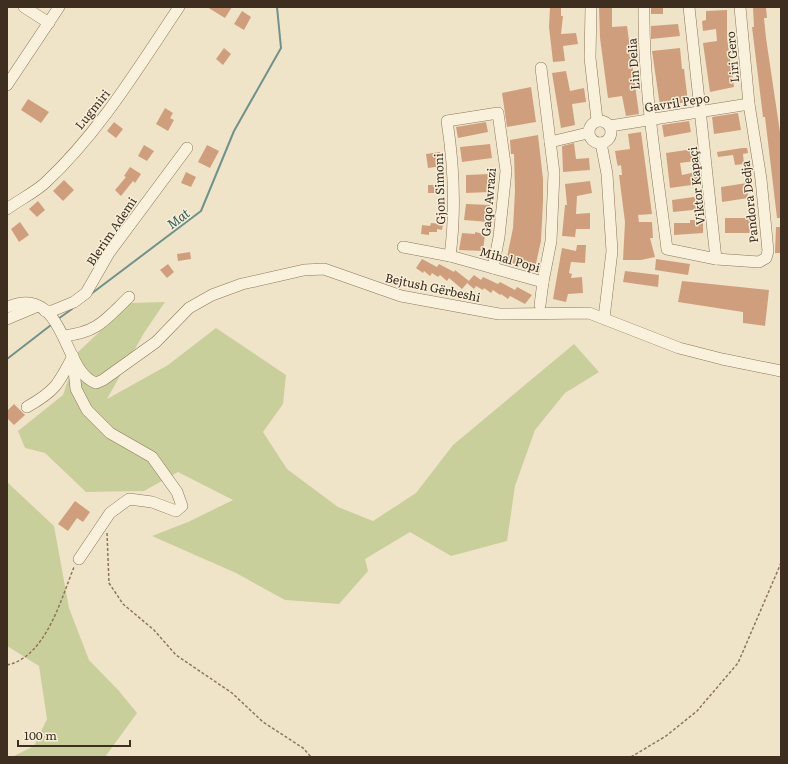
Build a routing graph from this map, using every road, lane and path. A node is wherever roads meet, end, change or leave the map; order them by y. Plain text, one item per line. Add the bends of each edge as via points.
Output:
1 (24, 7) edge
2 (59, 7) edge
3 (179, 7) edge
4 (591, 7) edge
5 (644, 7) edge
6 (689, 7) edge
7 (740, 7) edge
8 (49, 23) junction
9 (541, 68) dead end
10 (7, 85) edge
11 (749, 104) junction
12 (702, 112) junction
13 (498, 113) joint
14 (597, 120) junction
15 (650, 120) junction
16 (610, 126) junction
17 (588, 133) junction
18 (550, 142) junction
19 (601, 143) junction
20 (187, 148) dead end
21 (7, 209) edge
22 (403, 247) dead end
23 (450, 256) junction
24 (716, 258) junction
25 (493, 268) junction
26 (543, 282) junction
27 (129, 297) dead end
28 (540, 305) dead end
29 (7, 307) edge
30 (44, 311) junction
31 (604, 318) junction
32 (7, 319) edge
33 (64, 336) junction
34 (73, 356) junction
35 (781, 371) edge
36 (27, 408) dead end
37 (103, 524) junction
38 (79, 559) joint
39 (781, 563) edge
40 (7, 665) edge
41 (311, 757) edge
42 (631, 757) edge

1 - 8 street
2 - 8 street
3 - 21 street, Lugmiri via 120,94 87,136 44,184
4 - 14 street via 590,58
5 - 15 street, Lin Delia via 643,29
6 - 12 street, Viktor Kapaçi
7 - 11 street, Liri Gero
8 - 10 street
9 - 18 street, Mihal Popi
11 - 12 street, Gavril Pepo
11 - 24 street, Pandora Dedja via 761,179 768,251 766,258 759,262
12 - 15 street, Gavril Pepo
12 - 24 street, Viktor Kapaçi
13 - 23 street, Gjon Simoni via 447,121 453,166 454,223
13 - 25 street, Gaqo Avrazi via 506,171 500,237
14 - 16 street via 605,121
14 - 17 street via 589,126
15 - 16 street, Gavril Pepo
15 - 24 street, Pandora Dedja via 667,249
16 - 19 street via 610,137
17 - 18 street
17 - 19 street via 591,140
18 - 26 street, Mihal Popi via 554,173 551,240
19 - 31 street via 607,174 612,251
20 - 30 street, Blerim Ademi via 109,253 86,292 74,302 56,310
22 - 23 street, Mihal Popi
23 - 25 street, Mihal Popi
25 - 26 street, Mihal Popi
26 - 28 street
27 - 33 street via 100,325 82,334
29 - 30 street via 28,303
30 - 32 street
30 - 33 street, Bejtush Gërbeshi
31 - 34 street, Bejtush Gërbeshi via 579,312 499,314 388,293 332,271 314,269 248,282 203,300 182,313 156,342 142,353 96,383 86,378
31 - 35 street, Bejtush Gërbeshi via 692,352
33 - 34 street, Bejtush Gërbeshi
34 - 36 street via 61,380 50,393
34 - 37 street via 76,389 86,410 110,432 152,457 177,492 182,506 176,511 152,502 129,500 110,513
37 - 38 street
37 - 41 path via 108,536 109,583 122,604 154,630 176,655 232,693 263,722 296,743
38 - 40 path via 46,633 29,654
39 - 42 path via 738,663 697,711 666,736

